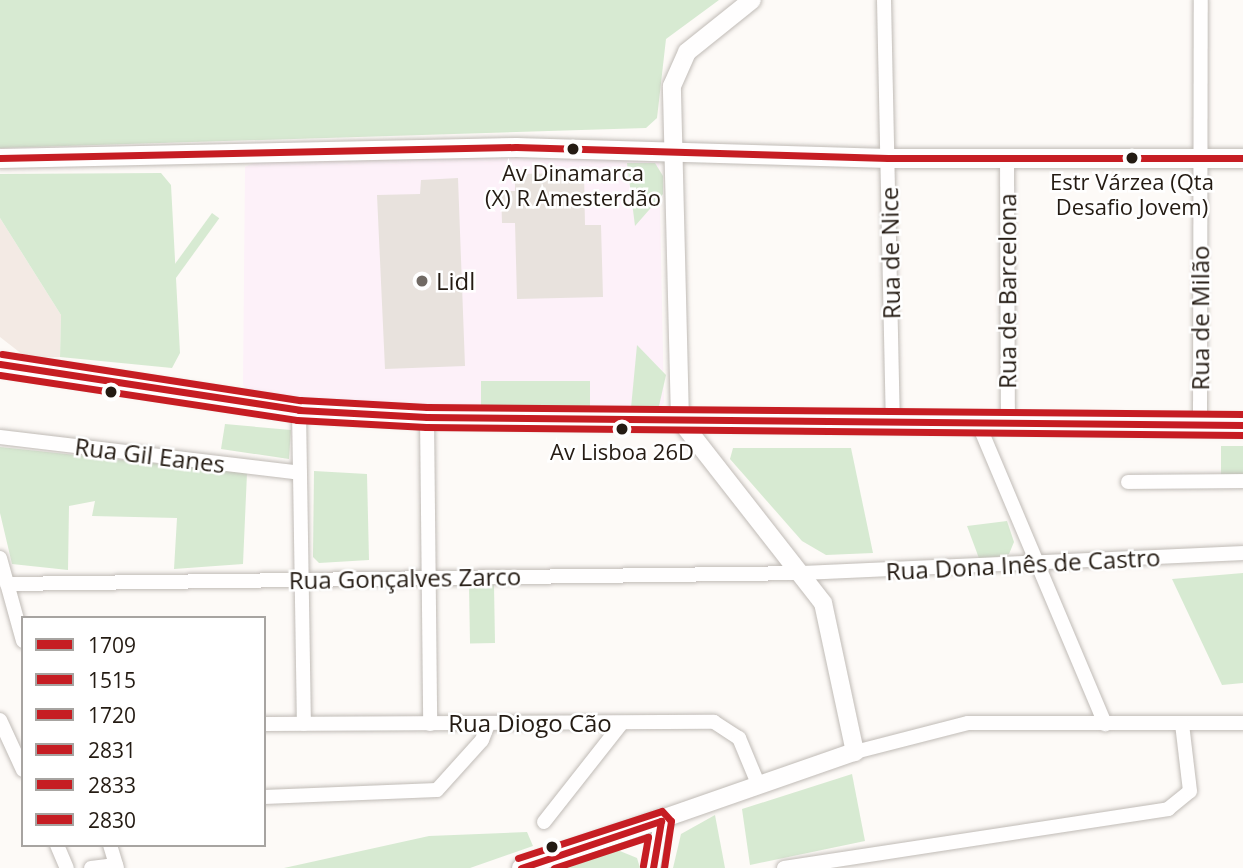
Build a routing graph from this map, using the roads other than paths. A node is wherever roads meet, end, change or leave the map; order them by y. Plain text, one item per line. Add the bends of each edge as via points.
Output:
1 (752, 0) edge
2 (884, 0) edge
3 (1201, 0) edge
4 (671, 149) junction
5 (0, 158) edge
6 (888, 158) junction
7 (1007, 158) junction
8 (1200, 158) junction
9 (1243, 158) edge
10 (0, 363) edge
11 (299, 410) junction
12 (427, 417) junction
13 (680, 421) junction
14 (893, 422) junction
15 (978, 423) junction
16 (1008, 424) junction
17 (1200, 425) junction
18 (1243, 425) edge
19 (0, 437) edge
20 (300, 473) junction
21 (1243, 481) edge
22 (1128, 482) dead end
23 (1243, 553) edge
24 (0, 558) edge
25 (1039, 566) junction
26 (804, 573) junction
27 (429, 577) junction
28 (302, 579) junction
29 (7, 584) junction
30 (21, 634) edge
31 (0, 720) edge
32 (622, 723) junction
33 (1243, 723) edge
34 (266, 724) edge
35 (304, 724) junction
36 (430, 724) junction
37 (488, 724) junction
38 (1105, 724) junction
39 (1182, 724) junction
40 (19, 750) edge
41 (855, 752) junction
42 (760, 786) junction
43 (266, 797) edge
44 (661, 821) junction
45 (544, 822) dead end
46 (58, 847) edge
47 (111, 847) edge
48 (116, 867) edge
49 (67, 868) edge
50 (91, 868) edge
51 (521, 868) edge
52 (653, 868) edge
53 (784, 868) edge

1 - 4 street via 676,67
2 - 6 street, Rua de Nice
3 - 8 street, Rua de Milão
4 - 5 main road
4 - 6 main road
4 - 13 street
6 - 7 main road
6 - 14 street, Rua de Nice
7 - 8 main road
7 - 16 street, Rua de Barcelona
8 - 9 main road
8 - 17 street, Rua de Milão
10 - 11 main road
11 - 12 main road
11 - 20 street
12 - 13 main road
12 - 27 street
13 - 14 main road
13 - 26 street
14 - 15 main road
15 - 16 main road
15 - 25 street
16 - 17 main road
17 - 18 main road
19 - 20 street, Rua Gil Eanes
20 - 28 street
21 - 22 street
23 - 25 street, Rua Dona Inês de Castro
24 - 29 street
25 - 26 street, Rua Dona Inês de Castro
25 - 38 street
26 - 27 street, Rua Gonçalves Zarco
26 - 41 street via 823,603
27 - 28 street, Rua Gonçalves Zarco
27 - 36 street
28 - 29 street, Rua Gonçalves Zarco
28 - 35 street
29 - 30 street
31 - 40 street
32 - 37 street, Rua Diogo Cão
32 - 42 street, Rua Diogo Cão via 714,722 730,728
32 - 45 street
33 - 39 street
34 - 35 street, Rua Diogo Cão
35 - 36 street, Rua Diogo Cão
36 - 37 street, Rua Diogo Cão
37 - 43 street via 437,790
38 - 39 street
38 - 41 street via 968,723
39 - 53 street via 1190,790 1168,809
41 - 42 street
42 - 44 street
44 - 51 street
44 - 52 street
46 - 49 street
47 - 48 street
48 - 50 street

